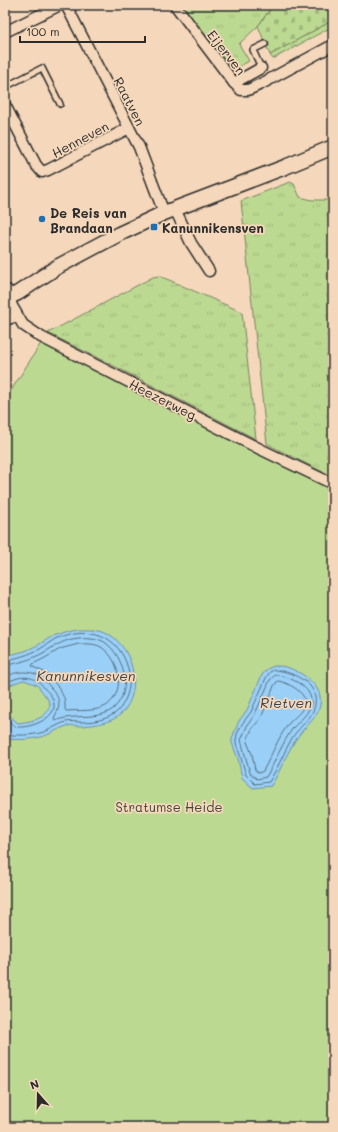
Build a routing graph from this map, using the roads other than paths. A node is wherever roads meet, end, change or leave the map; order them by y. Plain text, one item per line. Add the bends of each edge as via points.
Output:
1 (60, 5) edge
2 (66, 5) edge
3 (175, 5) edge
4 (5, 32) edge
5 (265, 44) dead end
6 (333, 45) edge
7 (262, 68) joint
8 (234, 83) junction
9 (5, 87) edge
10 (60, 104) dead end
11 (5, 105) edge
12 (129, 128) junction
13 (333, 147) edge
14 (170, 211) junction
15 (209, 271) dead end
16 (6, 294) edge
17 (17, 316) junction
18 (5, 320) edge
19 (333, 484) edge

1 - 4 street
2 - 12 street, Raatven
3 - 8 street, Eijerven
5 - 7 lane via 253,50
6 - 8 street, Eijerven via 248,90 241,90
7 - 8 street
9 - 10 lane via 42,68
11 - 12 street, Henneven via 42,172
12 - 14 street, Raatven
13 - 14 street
14 - 15 street
14 - 16 street via 44,271
16 - 17 street, Heezerweg
17 - 18 street
17 - 19 street, Heezerweg via 23,325 41,337

